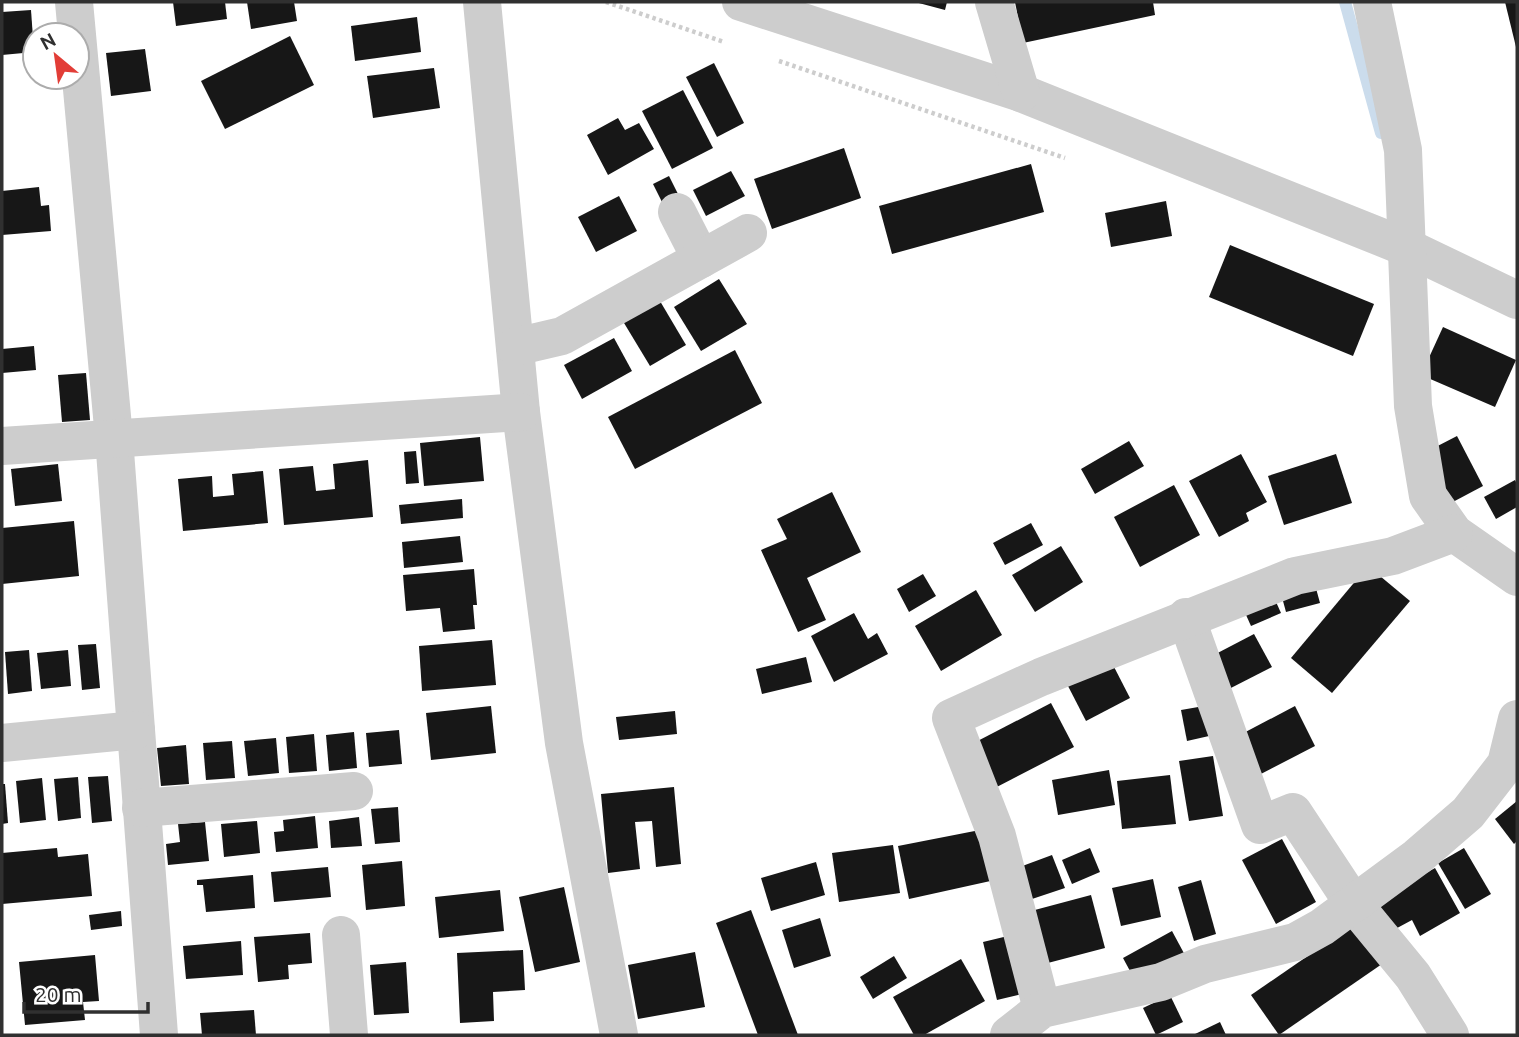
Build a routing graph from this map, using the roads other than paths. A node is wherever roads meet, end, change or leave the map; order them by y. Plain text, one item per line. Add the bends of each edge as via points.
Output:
1 (74, 2) edge
2 (482, 2) edge
3 (741, 2) edge
4 (994, 2) edge
5 (1372, 2) edge
6 (1021, 93) junction
7 (677, 212) dead end
8 (748, 233) dead end
9 (1408, 247) junction
10 (701, 259) junction
11 (1517, 300) edge
12 (514, 347) junction
13 (521, 412) junction
14 (114, 438) junction
15 (2, 446) edge
16 (1454, 533) junction
17 (1517, 577) edge
18 (1186, 617) junction
19 (1517, 719) edge
20 (136, 730) junction
21 (2, 743) edge
22 (354, 791) dead end
23 (141, 808) junction
24 (1353, 903) junction
25 (341, 935) dead end
26 (1042, 1009) junction
27 (159, 1035) edge
28 (349, 1035) edge
29 (619, 1035) edge
30 (1009, 1035) edge
31 (1450, 1035) edge

1 - 14 street
2 - 12 street
3 - 6 street
4 - 6 street
5 - 9 street via 1404,150
6 - 9 street
7 - 10 street
8 - 10 street
9 - 11 street
9 - 16 street via 1415,419 1428,495
10 - 12 street via 562,336
12 - 13 street
13 - 14 street
13 - 29 street via 564,743
14 - 15 street
14 - 20 street
16 - 17 street
16 - 18 street via 1393,556 1295,576
18 - 24 street via 1260,825 1293,812
18 - 26 street via 951,718 997,836
19 - 24 street via 1506,764 1468,813
20 - 21 street
20 - 23 street
22 - 23 street
23 - 27 street
24 - 26 street via 1295,942 1205,964 1161,982
24 - 31 street via 1413,976
25 - 28 street
26 - 30 street

